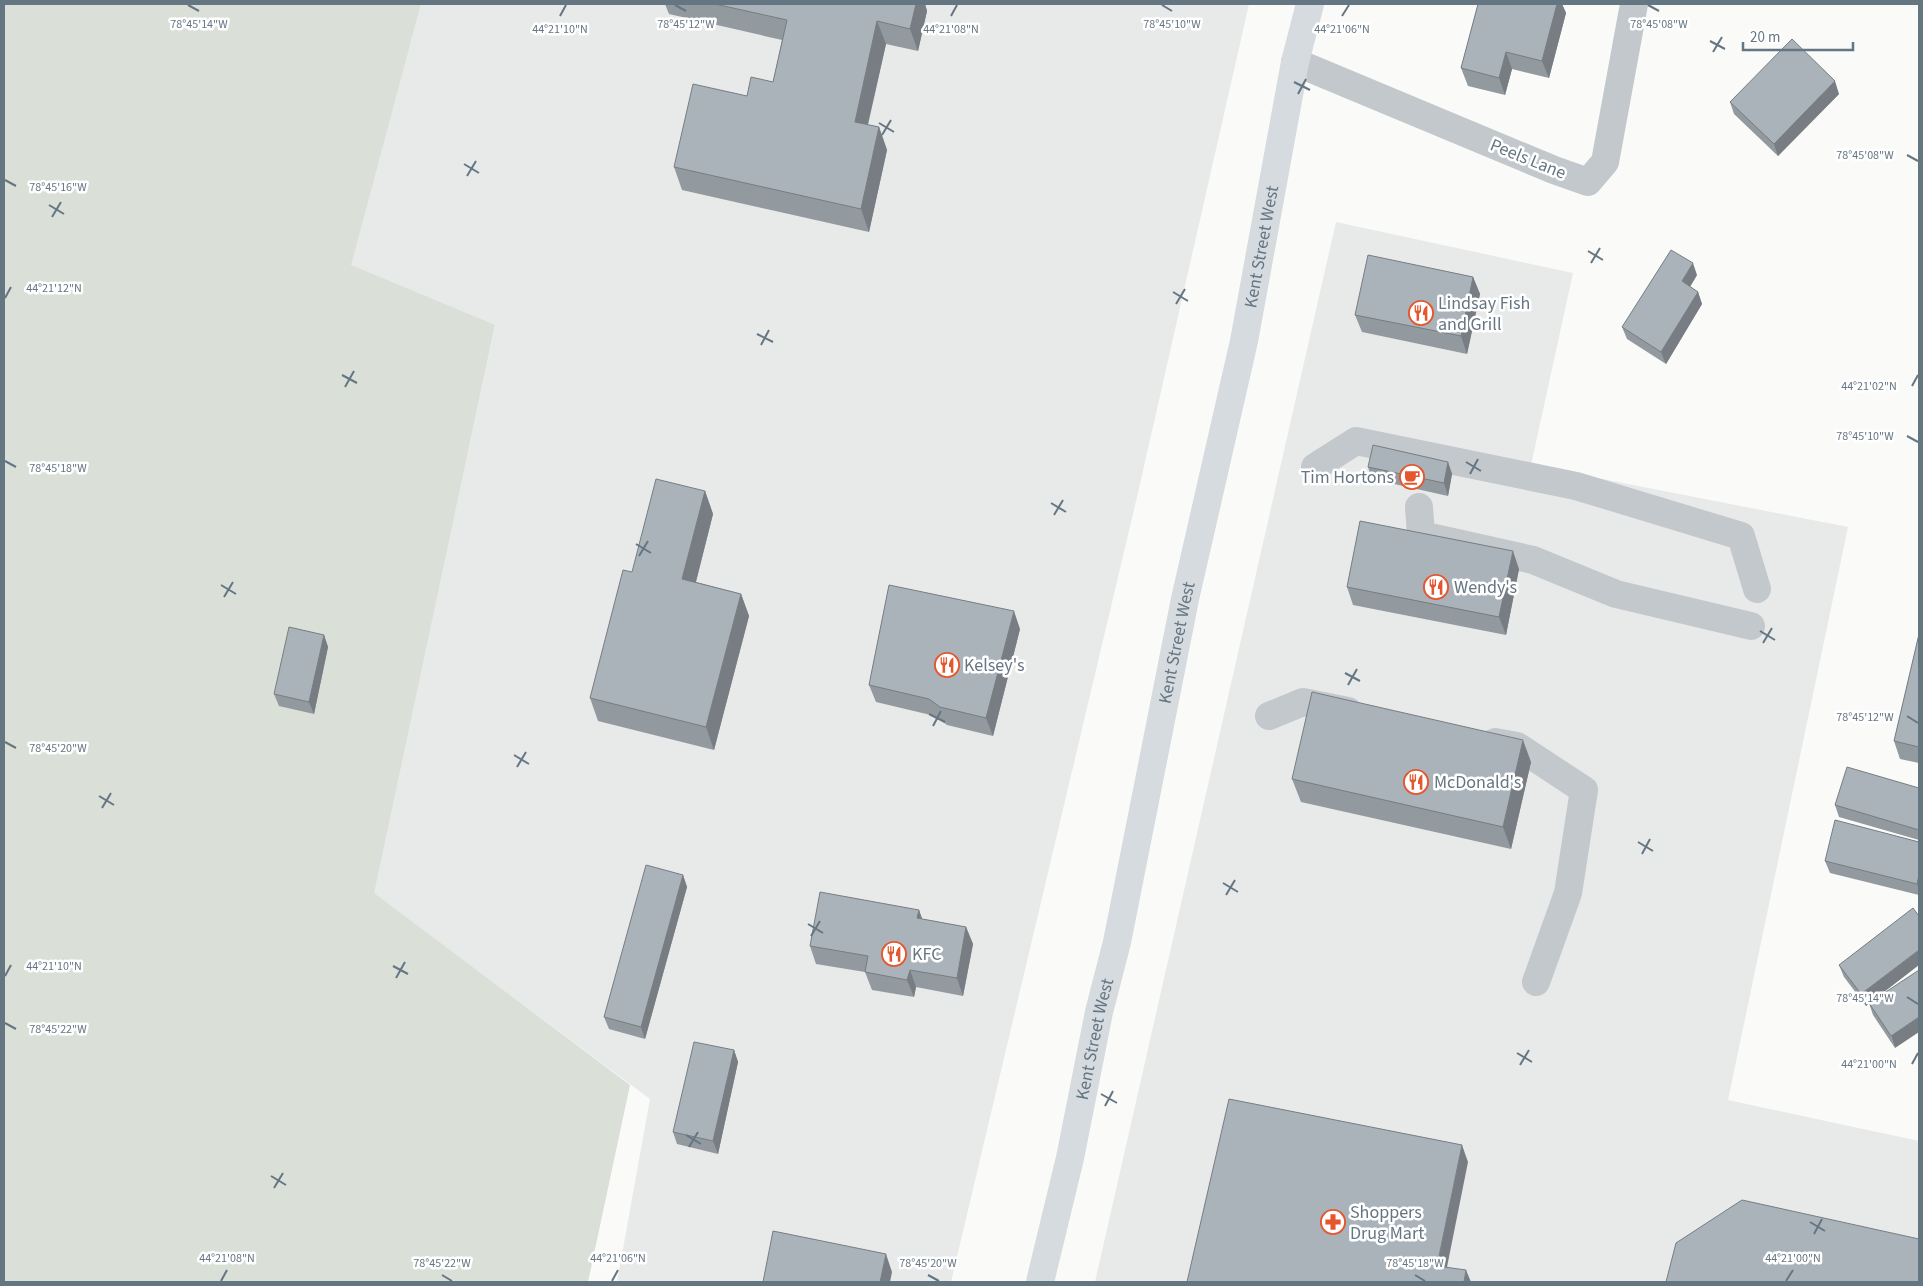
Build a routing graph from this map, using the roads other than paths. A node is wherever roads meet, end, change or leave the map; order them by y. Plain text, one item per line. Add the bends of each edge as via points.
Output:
1 (1310, 4) edge
2 (1634, 4) edge
3 (1295, 62) junction
4 (1315, 467) dead end
5 (1418, 507) dead end
6 (1757, 589) dead end
7 (1751, 626) dead end
8 (1269, 716) dead end
9 (1371, 716) edge
10 (1468, 736) edge
11 (1536, 982) dead end
12 (1040, 1282) edge

1 - 3 main road, Kent Street West
2 - 3 street, Peels Lane via 1605,162 1588,182
3 - 12 main road, Kent Street West via 1236,379 1185,599 1117,942
4 - 6 street via 1356,441 1576,486 1741,536
5 - 7 street via 1421,536 1532,560 1616,594
8 - 9 street via 1303,702
10 - 11 street via 1517,746 1584,790 1568,893

